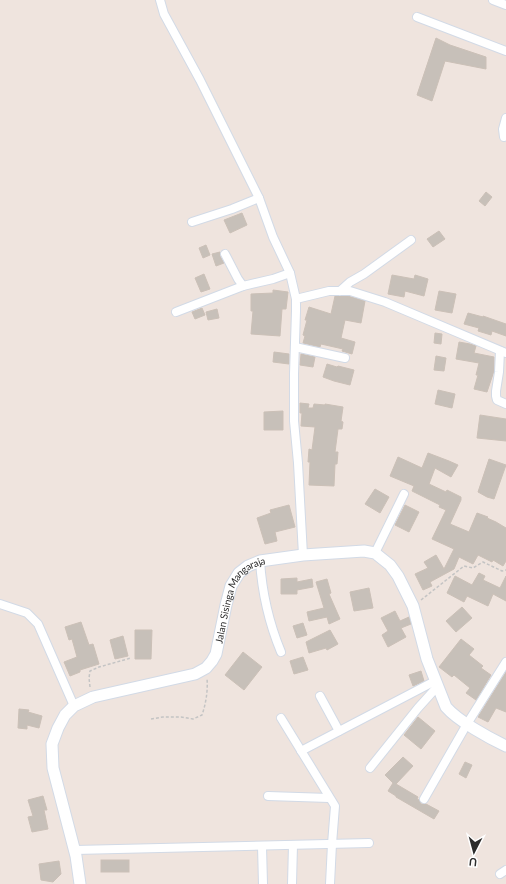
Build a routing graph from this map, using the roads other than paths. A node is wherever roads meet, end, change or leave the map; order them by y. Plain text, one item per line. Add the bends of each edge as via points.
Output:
1 (160, 0) edge
2 (493, 0) edge
3 (506, 5) edge
4 (417, 18) dead end
5 (506, 51) edge
6 (506, 118) edge
7 (504, 137) dead end
8 (259, 198) junction
9 (192, 222) dead end
10 (411, 240) dead end
11 (225, 254) dead end
12 (290, 274) junction
13 (243, 286) junction
14 (340, 291) junction
15 (296, 299) junction
16 (176, 312) dead end
17 (295, 347) junction
18 (503, 352) edge
19 (345, 358) dead end
20 (506, 404) edge
21 (404, 494) dead end
22 (374, 553) junction
23 (303, 555) junction
24 (260, 561) junction
25 (0, 604) edge
26 (280, 652) dead end
27 (506, 662) edge
28 (436, 684) junction
29 (320, 696) dead end
30 (74, 706) junction
31 (281, 718) dead end
32 (467, 724) junction
33 (339, 731) junction
34 (506, 746) edge
35 (301, 751) junction
36 (370, 768) dead end
37 (268, 796) dead end
38 (329, 798) junction
39 (424, 799) dead end
40 (369, 843) dead end
41 (332, 844) junction
42 (293, 845) junction
43 (262, 846) junction
44 (75, 850) junction
45 (80, 884) edge
46 (263, 884) edge
47 (292, 884) edge
48 (330, 884) edge

1 - 8 street via 164,14
2 - 3 street
4 - 5 street
6 - 7 street
8 - 9 street
8 - 12 street
10 - 14 street
11 - 13 street
12 - 13 street
12 - 15 street
13 - 16 street
14 - 15 street
14 - 18 street via 384,302
15 - 17 street
17 - 19 street
17 - 23 street via 294,421
18 - 20 street via 496,396 497,400
21 - 22 street
22 - 23 street, Jalan Sisinga Mangaraja via 364,551
22 - 28 street via 390,565 413,606
23 - 24 street, Jalan Sisinga Mangaraja
24 - 26 street via 266,606
24 - 30 street, Jalan Sisinga Mangaraja via 239,573 231,586 216,654 206,668 195,674 93,696
25 - 30 street via 27,614 38,624
27 - 32 street
28 - 32 street via 446,707
28 - 33 street
28 - 36 street
29 - 33 street
30 - 44 street via 65,715 52,744 53,768
31 - 35 street
32 - 34 street
32 - 39 street
33 - 35 street
35 - 38 street
37 - 38 street
38 - 41 street via 335,806
40 - 41 street
41 - 42 street
41 - 48 street
42 - 43 street
42 - 47 street
43 - 44 street
43 - 46 street
44 - 45 street

